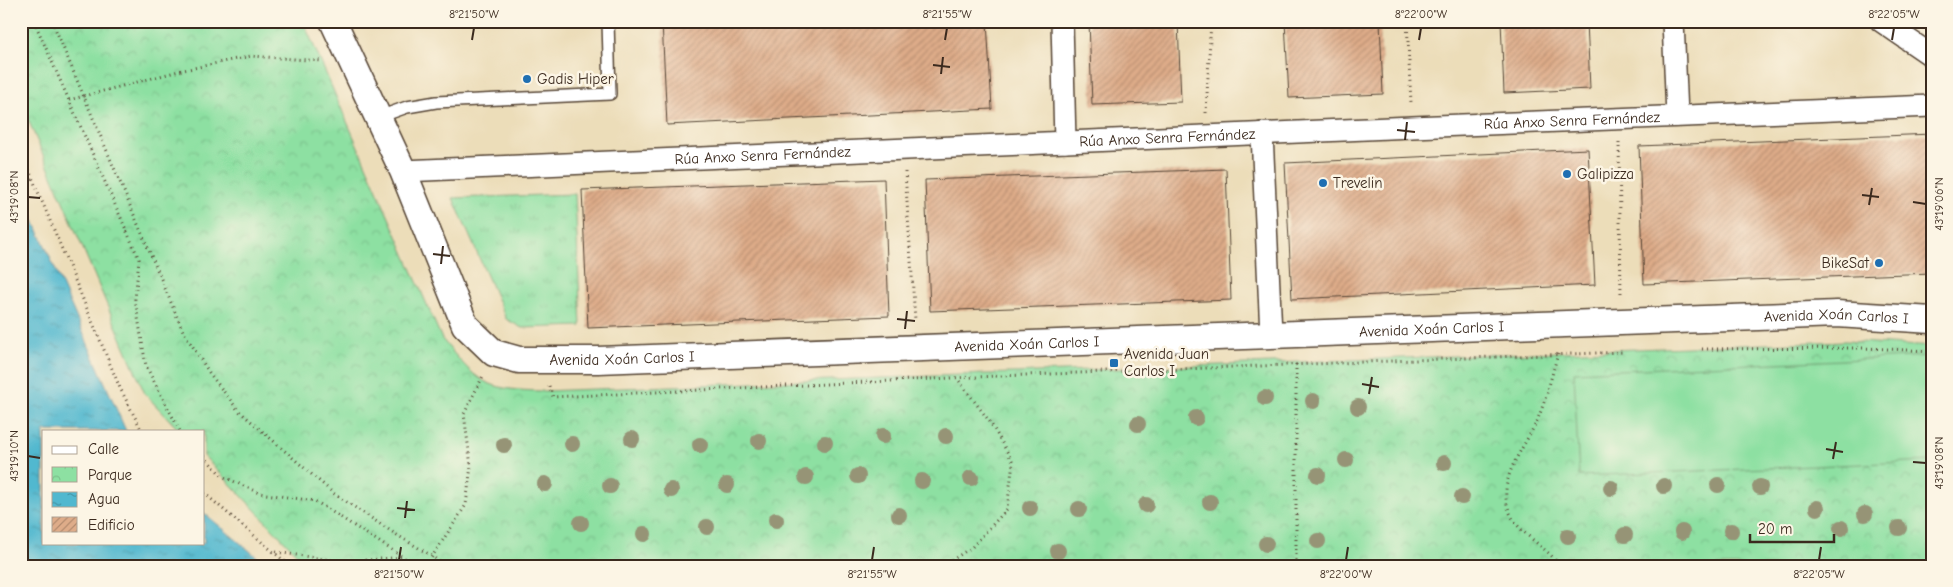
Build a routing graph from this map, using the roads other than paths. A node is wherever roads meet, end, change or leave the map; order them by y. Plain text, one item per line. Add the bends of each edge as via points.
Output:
1 (333, 21) edge
2 (608, 21) edge
3 (1062, 21) edge
4 (1673, 21) edge
5 (1881, 21) edge
6 (1932, 56) edge
7 (1932, 106) edge
8 (1677, 116) junction
9 (379, 117) junction
10 (1262, 134) junction
11 (1065, 142) junction
12 (403, 171) junction
13 (1932, 320) edge
14 (1271, 334) junction

1 - 9 street, Avenida Xoán Carlos I
2 - 9 lane via 610,94 436,102 407,107
3 - 11 street
4 - 8 street
5 - 6 street
7 - 8 street, Rúa Anxo Senra Fernández
8 - 10 street, Rúa Anxo Senra Fernández
9 - 12 street, Avenida Xoán Carlos I
10 - 11 street, Rúa Anxo Senra Fernández
10 - 14 street
11 - 12 street, Rúa Anxo Senra Fernández
12 - 14 street, Avenida Xoán Carlos I via 465,326 494,353 519,360 598,360
13 - 14 street, Avenida Xoán Carlos I via 1837,314

